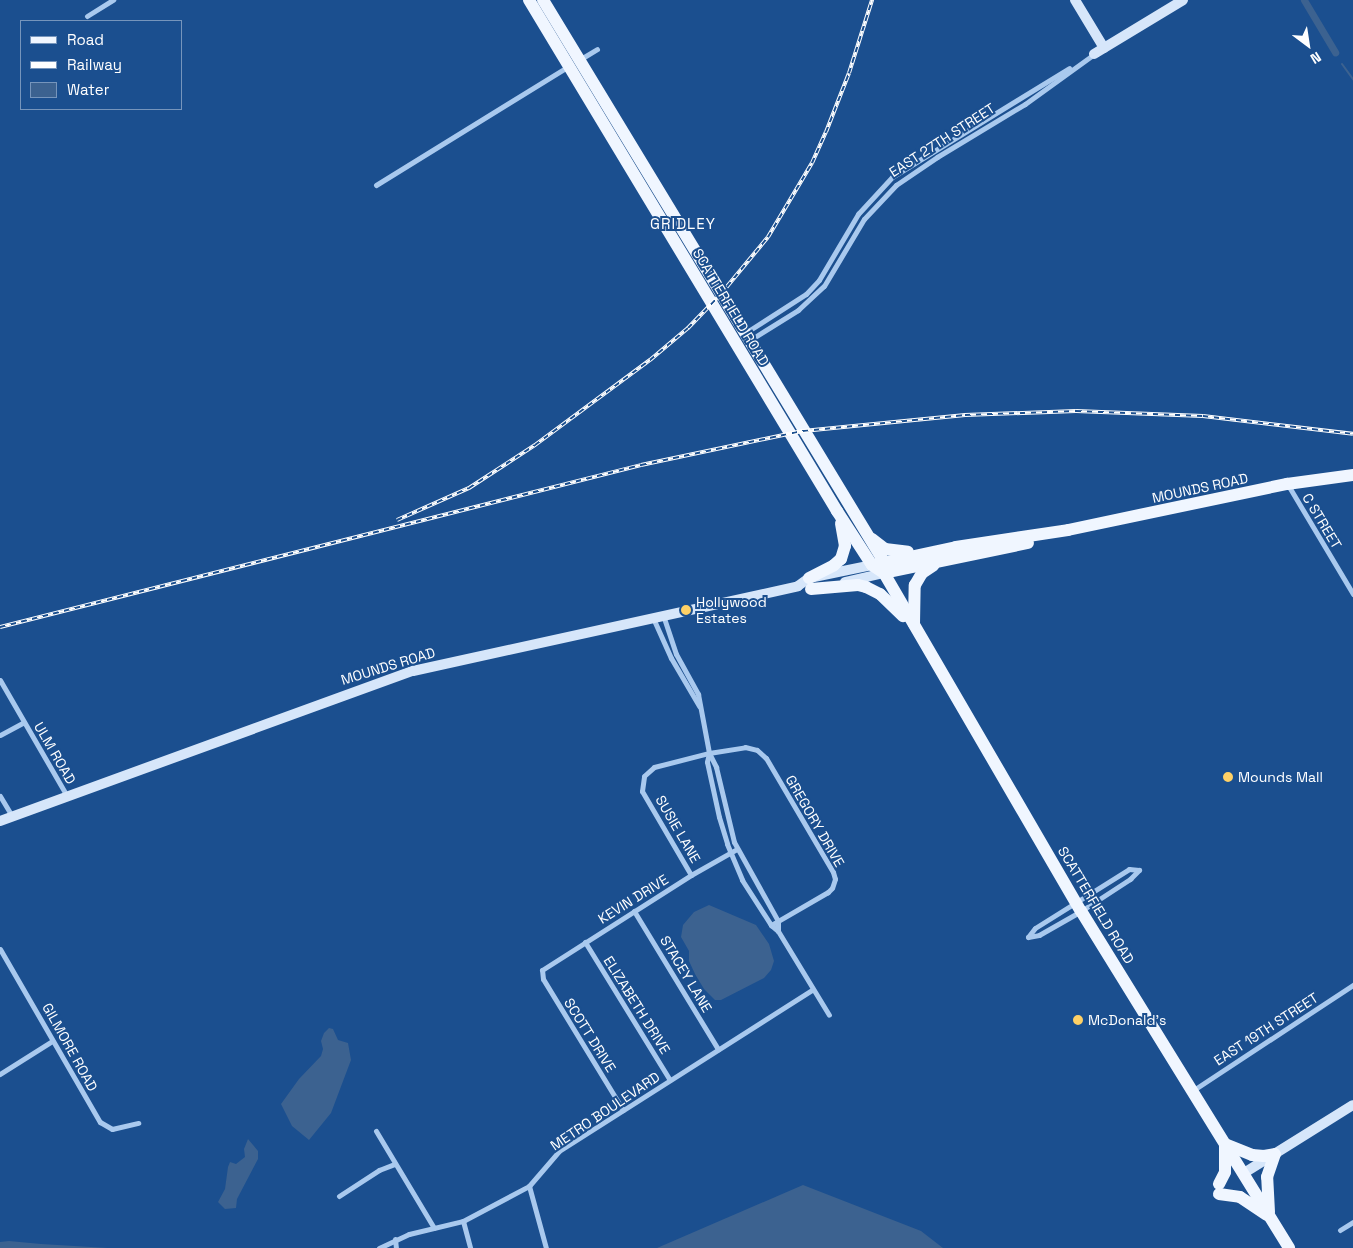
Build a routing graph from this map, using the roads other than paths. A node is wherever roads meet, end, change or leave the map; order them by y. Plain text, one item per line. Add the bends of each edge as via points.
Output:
1 (113, 0) edge
2 (529, 0) edge
3 (543, 0) edge
4 (1075, 0) edge
5 (1183, 0) edge
6 (87, 16) dead end
7 (1104, 48) junction
8 (597, 49) dead end
9 (1094, 54) junction
10 (573, 64) junction
11 (376, 185) dead end
12 (741, 340) junction
13 (1353, 476) edge
14 (1287, 484) junction
15 (837, 511) junction
16 (860, 527) junction
17 (935, 557) junction
18 (880, 567) junction
19 (810, 584) junction
20 (1352, 591) edge
21 (657, 616) junction
22 (914, 626) junction
23 (0, 680) edge
24 (6, 690) junction
25 (0, 694) edge
26 (700, 708) junction
27 (24, 722) junction
28 (0, 735) edge
29 (709, 753) junction
30 (0, 796) edge
31 (67, 796) junction
32 (12, 817) junction
33 (0, 821) edge
34 (737, 849) junction
35 (731, 853) junction
36 (691, 875) junction
37 (1078, 906) junction
38 (634, 911) junction
39 (778, 921) junction
40 (771, 925) junction
41 (778, 931) junction
42 (585, 942) junction
43 (0, 949) edge
44 (542, 970) joint
45 (1353, 985) edge
46 (812, 990) junction
47 (829, 1015) dead end
48 (52, 1041) junction
49 (718, 1049) junction
50 (0, 1074) edge
51 (670, 1080) junction
52 (1191, 1091) junction
53 (1353, 1105) edge
54 (623, 1110) junction
55 (138, 1123) dead end
56 (376, 1131) dead end
57 (1224, 1143) junction
58 (1275, 1154) junction
59 (396, 1164) junction
60 (1244, 1173) junction
61 (529, 1186) junction
62 (339, 1196) dead end
63 (1271, 1218) junction
64 (463, 1220) junction
65 (1353, 1222) edge
66 (434, 1228) junction
67 (1340, 1230) dead end
68 (395, 1239) junction
69 (379, 1248) edge
70 (396, 1248) edge
71 (470, 1248) edge
72 (546, 1248) edge
73 (1289, 1248) edge

1 - 6 street
2 - 10 main road, SCATTERFIELD ROAD
3 - 10 main road, SCATTERFIELD ROAD
4 - 7 main road
5 - 7 main road, EAST 27TH STREET
7 - 9 main road, EAST 27TH STREET
8 - 10 street
9 - 12 street, EAST 27TH STREET via 892,177 858,214 806,294
9 - 12 street, EAST 27TH STREET via 1025,104 896,185 864,219 824,286 798,310
10 - 11 street
10 - 12 main road, SCATTERFIELD ROAD
12 - 15 main road, SCATTERFIELD ROAD
12 - 16 main road, SCATTERFIELD ROAD
13 - 14 main road, MOUNDS ROAD
14 - 17 main road, MOUNDS ROAD via 1054,533 1027,535
14 - 20 street, C STREET
15 - 18 main road, SCATTERFIELD ROAD
15 - 19 main road via 845,540 844,554
16 - 17 main road via 891,551
16 - 18 main road, SCATTERFIELD ROAD
17 - 18 main road, MOUNDS ROAD
17 - 22 main road via 917,580 913,596
18 - 19 main road, MOUNDS ROAD
18 - 22 main road, SCATTERFIELD ROAD
19 - 21 main road, MOUNDS ROAD
19 - 22 main road via 870,588
21 - 26 street via 670,658
21 - 26 street via 698,694
21 - 31 main road, MOUNDS ROAD via 413,672
22 - 37 main road, SCATTERFIELD ROAD
23 - 24 street, ULM ROAD
24 - 25 street
24 - 27 street, ULM ROAD
26 - 29 street
27 - 28 street, ULM ROAD
27 - 31 street, ULM ROAD
29 - 34 street via 716,767
29 - 35 street via 707,762 713,790
29 - 36 street, SUSIE LANE via 654,767 642,782 642,791
29 - 39 street, GREGORY DRIVE via 745,746 762,754 834,875 835,883 828,892
30 - 32 street
31 - 32 main road, MOUNDS ROAD
32 - 33 main road, MOUNDS ROAD
34 - 35 street, KEVIN DRIVE
34 - 39 street
35 - 36 street, KEVIN DRIVE
35 - 40 street via 742,880
36 - 38 street, KEVIN DRIVE
37 - 37 street via 1035,928 1028,937 1039,935
37 - 37 street via 1130,879 1139,870 1129,870
37 - 52 main road, SCATTERFIELD ROAD
38 - 42 street, KEVIN DRIVE
38 - 49 street, STACEY LANE
39 - 40 street, GREGORY DRIVE
39 - 41 street
40 - 41 street
41 - 46 street
42 - 44 street, KEVIN DRIVE
42 - 51 street, ELIZABETH DRIVE
43 - 48 street, GILMORE ROAD
44 - 54 street, SCOTT DRIVE via 543,979
45 - 52 street, EAST 19TH STREET
46 - 47 street
46 - 49 street, METRO BOULEVARD
48 - 50 street
48 - 55 street, GILMORE ROAD via 105,1126 116,1129
49 - 51 street, METRO BOULEVARD
51 - 54 street, METRO BOULEVARD
52 - 57 main road, SCATTERFIELD ROAD
53 - 58 main road
54 - 61 street, METRO BOULEVARD via 559,1152
56 - 59 street
57 - 58 main road via 1252,1155
57 - 60 main road, SCATTERFIELD ROAD
57 - 63 main road via 1226,1163 1219,1189 1240,1197
58 - 60 main road
58 - 63 main road via 1267,1177
59 - 62 street via 379,1170
59 - 66 street
60 - 63 main road, SCATTERFIELD ROAD
61 - 64 street, METRO BOULEVARD
61 - 72 street
63 - 73 main road, SCATTERFIELD ROAD
64 - 66 street, METRO BOULEVARD
64 - 71 street
65 - 67 street
66 - 68 street, METRO BOULEVARD
68 - 69 street, METRO BOULEVARD
68 - 70 street

